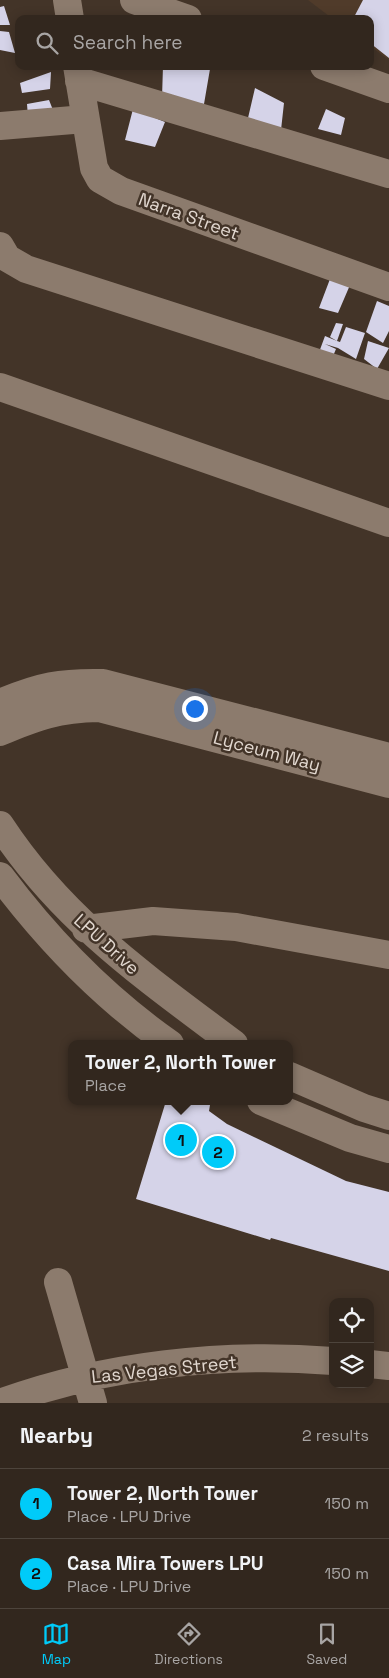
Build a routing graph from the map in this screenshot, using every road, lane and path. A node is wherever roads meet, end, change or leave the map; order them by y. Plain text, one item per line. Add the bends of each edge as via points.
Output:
1 (67, 0) edge
2 (134, 0) edge
3 (69, 15) edge
4 (177, 15) edge
5 (335, 70) edge
6 (78, 74) edge
7 (389, 89) edge
8 (85, 119) junction
9 (0, 126) edge
10 (389, 174) edge
11 (0, 246) edge
12 (389, 287) edge
13 (389, 386) edge
14 (0, 387) edge
15 (389, 523) edge
16 (0, 702) edge
17 (0, 732) edge
18 (389, 758) edge
19 (389, 784) edge
20 (0, 825) edge
21 (29, 865) junction
22 (1, 881) edge
23 (86, 929) junction
24 (389, 955) edge
25 (165, 1040) edge
26 (229, 1040) edge
27 (293, 1077) edge
28 (270, 1105) edge
29 (389, 1116) edge
30 (389, 1148) edge
31 (58, 1282) dead end
32 (329, 1361) edge
33 (374, 1364) edge
34 (389, 1366) edge
35 (86, 1377) junction
36 (0, 1403) edge
37 (93, 1403) edge

1 - 3 street
2 - 4 street
5 - 7 street
6 - 8 street, Narra Street
6 - 10 street
8 - 9 street
8 - 12 street, Narra Street via 94,168 100,179 110,186
11 - 13 street via 7,258 26,269
14 - 15 street
16 - 18 street, Lyceum Way via 29,690 67,682 103,683
17 - 19 street, Lyceum Way via 37,716 66,709 99,708
20 - 21 street, LPU Drive
21 - 22 street
21 - 23 street, LPU Drive
22 - 25 street, LPU Drive via 62,952
23 - 24 street via 153,921 236,927
23 - 26 street, LPU Drive via 133,970
27 - 29 street
28 - 30 street via 350,1138
31 - 35 street
32 - 35 street, Las Vegas Street via 192,1362
33 - 34 street
35 - 36 street, Las Vegas Street
35 - 37 street

